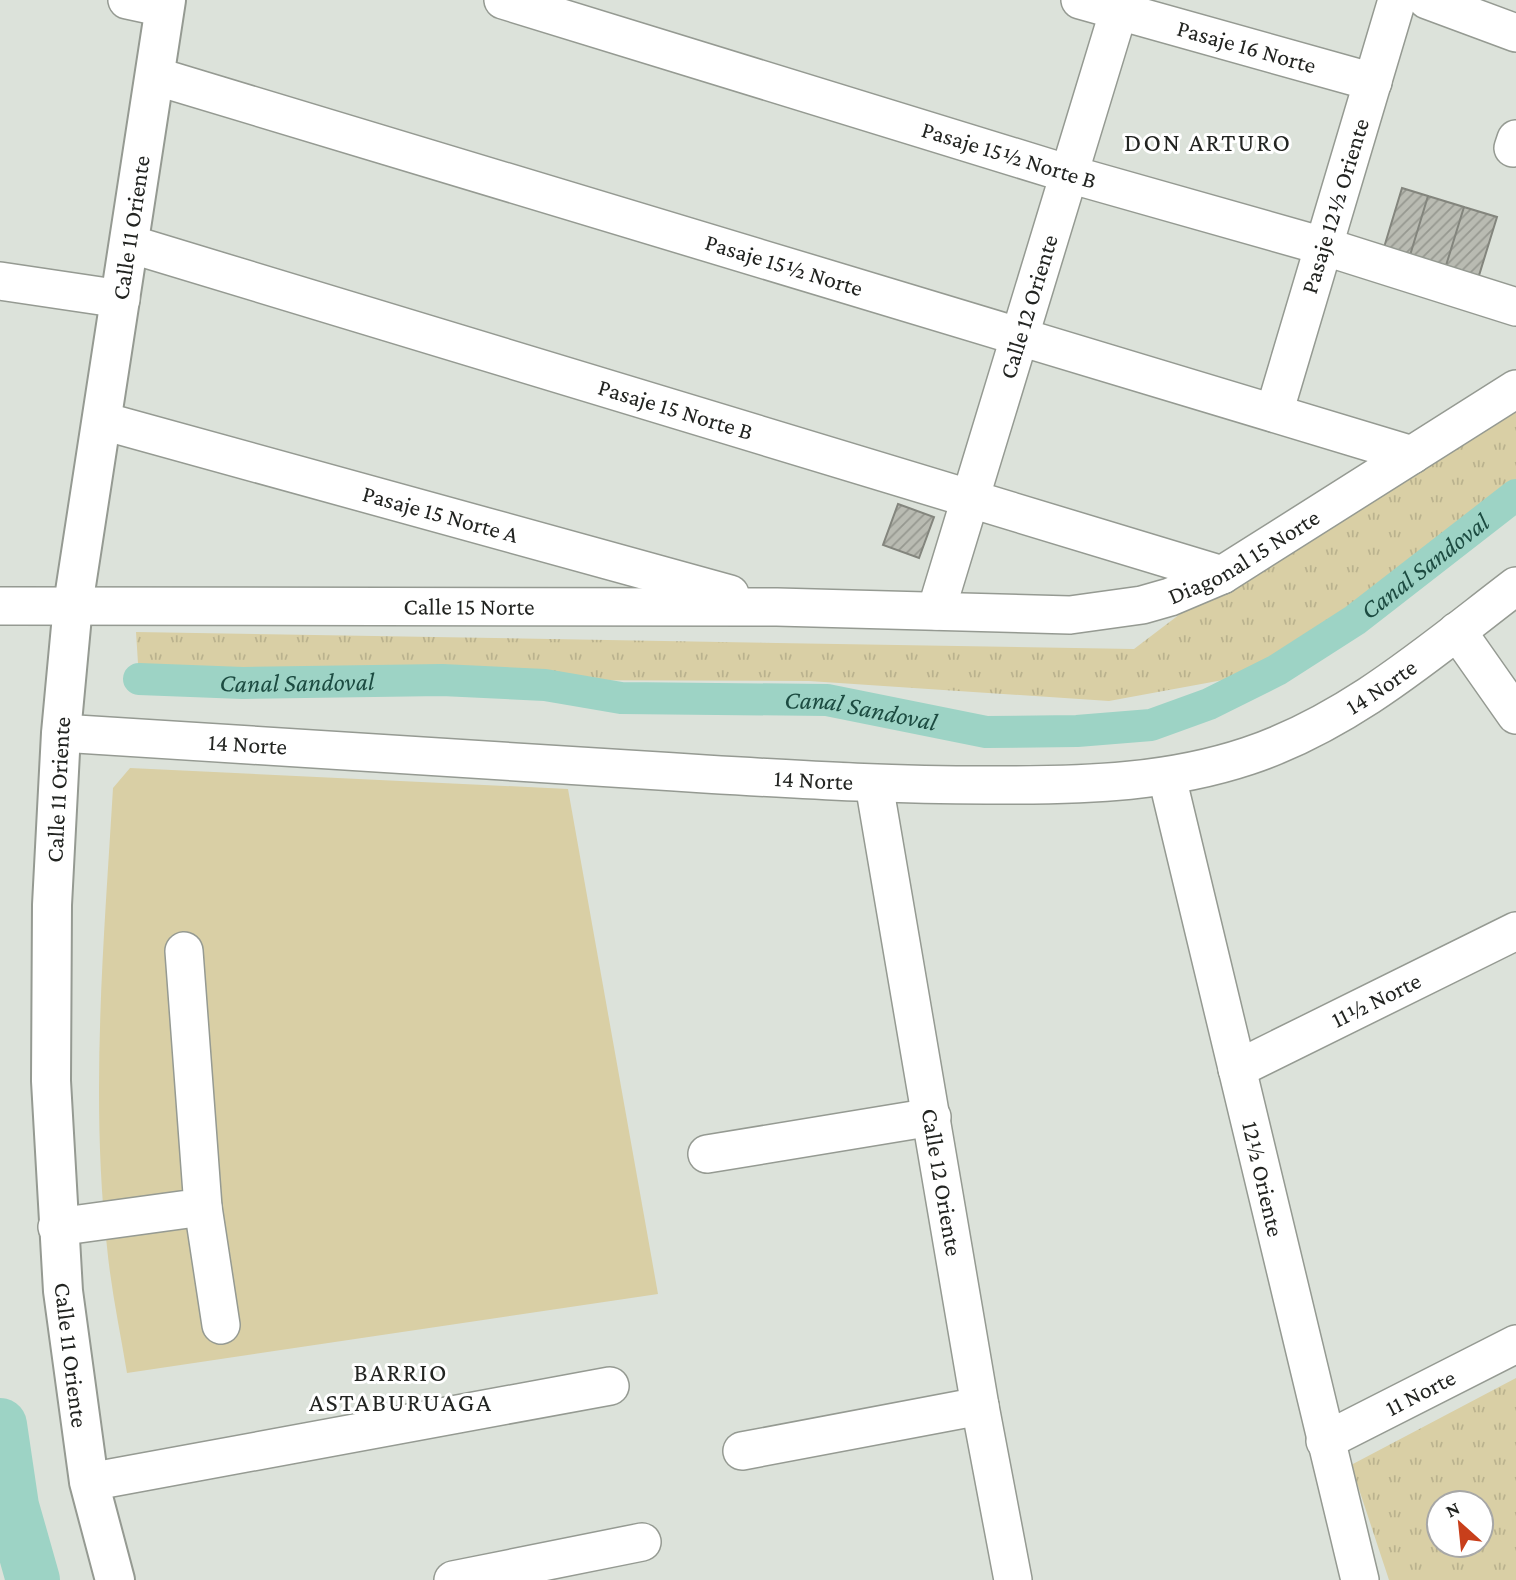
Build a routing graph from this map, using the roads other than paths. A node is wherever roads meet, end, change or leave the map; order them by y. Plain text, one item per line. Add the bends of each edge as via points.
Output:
1 (127, 0) edge
2 (503, 0) edge
3 (1080, 0) edge
4 (1397, 0) edge
5 (1427, 0) edge
6 (165, 4) edge
7 (1120, 6) edge
8 (1516, 33) edge
9 (155, 76) junction
10 (1373, 82) junction
11 (1069, 174) junction
12 (130, 244) junction
13 (1323, 246) junction
14 (0, 281) edge
15 (121, 299) junction
16 (1516, 307) edge
17 (1020, 336) junction
18 (1516, 388) edge
19 (1273, 412) junction
20 (103, 421) junction
21 (1412, 455) junction
22 (971, 498) junction
23 (1222, 575) junction
24 (1516, 586) edge
25 (73, 605) junction
26 (0, 606) edge
27 (777, 607) junction
28 (936, 611) junction
29 (1457, 631) junction
30 (1516, 715) edge
31 (61, 733) junction
32 (1167, 777) junction
33 (874, 784) junction
34 (1516, 931) edge
35 (184, 951) dead end
36 (1237, 1069) junction
37 (932, 1117) junction
38 (707, 1154) dead end
39 (203, 1207) junction
40 (57, 1227) junction
41 (221, 1325) dead end
42 (1516, 1344) edge
43 (610, 1386) dead end
44 (979, 1406) junction
45 (1325, 1441) junction
46 (742, 1451) dead end
47 (89, 1482) junction
48 (642, 1542) dead end
49 (115, 1580) edge
50 (453, 1580) edge
51 (1013, 1580) edge
52 (1360, 1580) edge

1 - 6 street
2 - 11 street, Pasaje 15½ Norte B
3 - 7 street, Pasaje 16 Norte
4 - 10 street, Pasaje 12½ Oriente
5 - 8 street
6 - 9 main road, Calle 11 Oriente
7 - 10 street, Pasaje 16 Norte
7 - 11 street, Calle 12 Oriente
9 - 12 main road, Calle 11 Oriente
9 - 17 street, Pasaje 15½ Norte
10 - 13 street, Pasaje 12½ Oriente
11 - 13 street, Pasaje 15½ Norte B
11 - 17 street, Calle 12 Oriente
12 - 15 main road, Calle 11 Oriente
12 - 22 street, Pasaje 15 Norte B
13 - 16 street, Pasaje 15½ Norte B
13 - 19 street, Pasaje 12½ Oriente
14 - 15 street
15 - 20 main road, Calle 11 Oriente
17 - 19 street, Pasaje 15½ Norte
17 - 22 street, Calle 12 Oriente
18 - 21 street, Diagonal 15 Norte
19 - 21 street, Pasaje 15½ Norte
20 - 25 main road, Calle 11 Oriente
20 - 27 street, Pasaje 15 Norte A
21 - 23 street, Diagonal 15 Norte
22 - 23 street, Pasaje 15 Norte B
22 - 28 street, Calle 12 Oriente
23 - 28 street, Diagonal 15 Norte via 1170,597 1106,612
24 - 29 street, 14 Norte
25 - 26 street, Calle 15 Norte
25 - 27 street, Calle 15 Norte
25 - 31 main road, Calle 11 Oriente
27 - 28 street, Calle 15 Norte
29 - 30 street
29 - 32 street, 14 Norte via 1378,690 1321,724 1251,755
31 - 33 street, 14 Norte
31 - 40 main road, Calle 11 Oriente via 51,993
32 - 33 street, 14 Norte via 1042,785
32 - 36 street, 12½ Oriente
33 - 37 street, Calle 12 Oriente
34 - 36 street, 11½ Norte
35 - 39 street
36 - 45 street, 12½ Oriente
37 - 38 street
37 - 44 street, Calle 12 Oriente
39 - 40 street
39 - 41 street
40 - 47 main road, Calle 11 Oriente
42 - 45 street, 11 Norte
43 - 47 street
44 - 46 street
44 - 51 street, Calle 12 Oriente
45 - 52 street, 12½ Oriente
47 - 49 main road, Calle 11 Oriente
48 - 50 street

